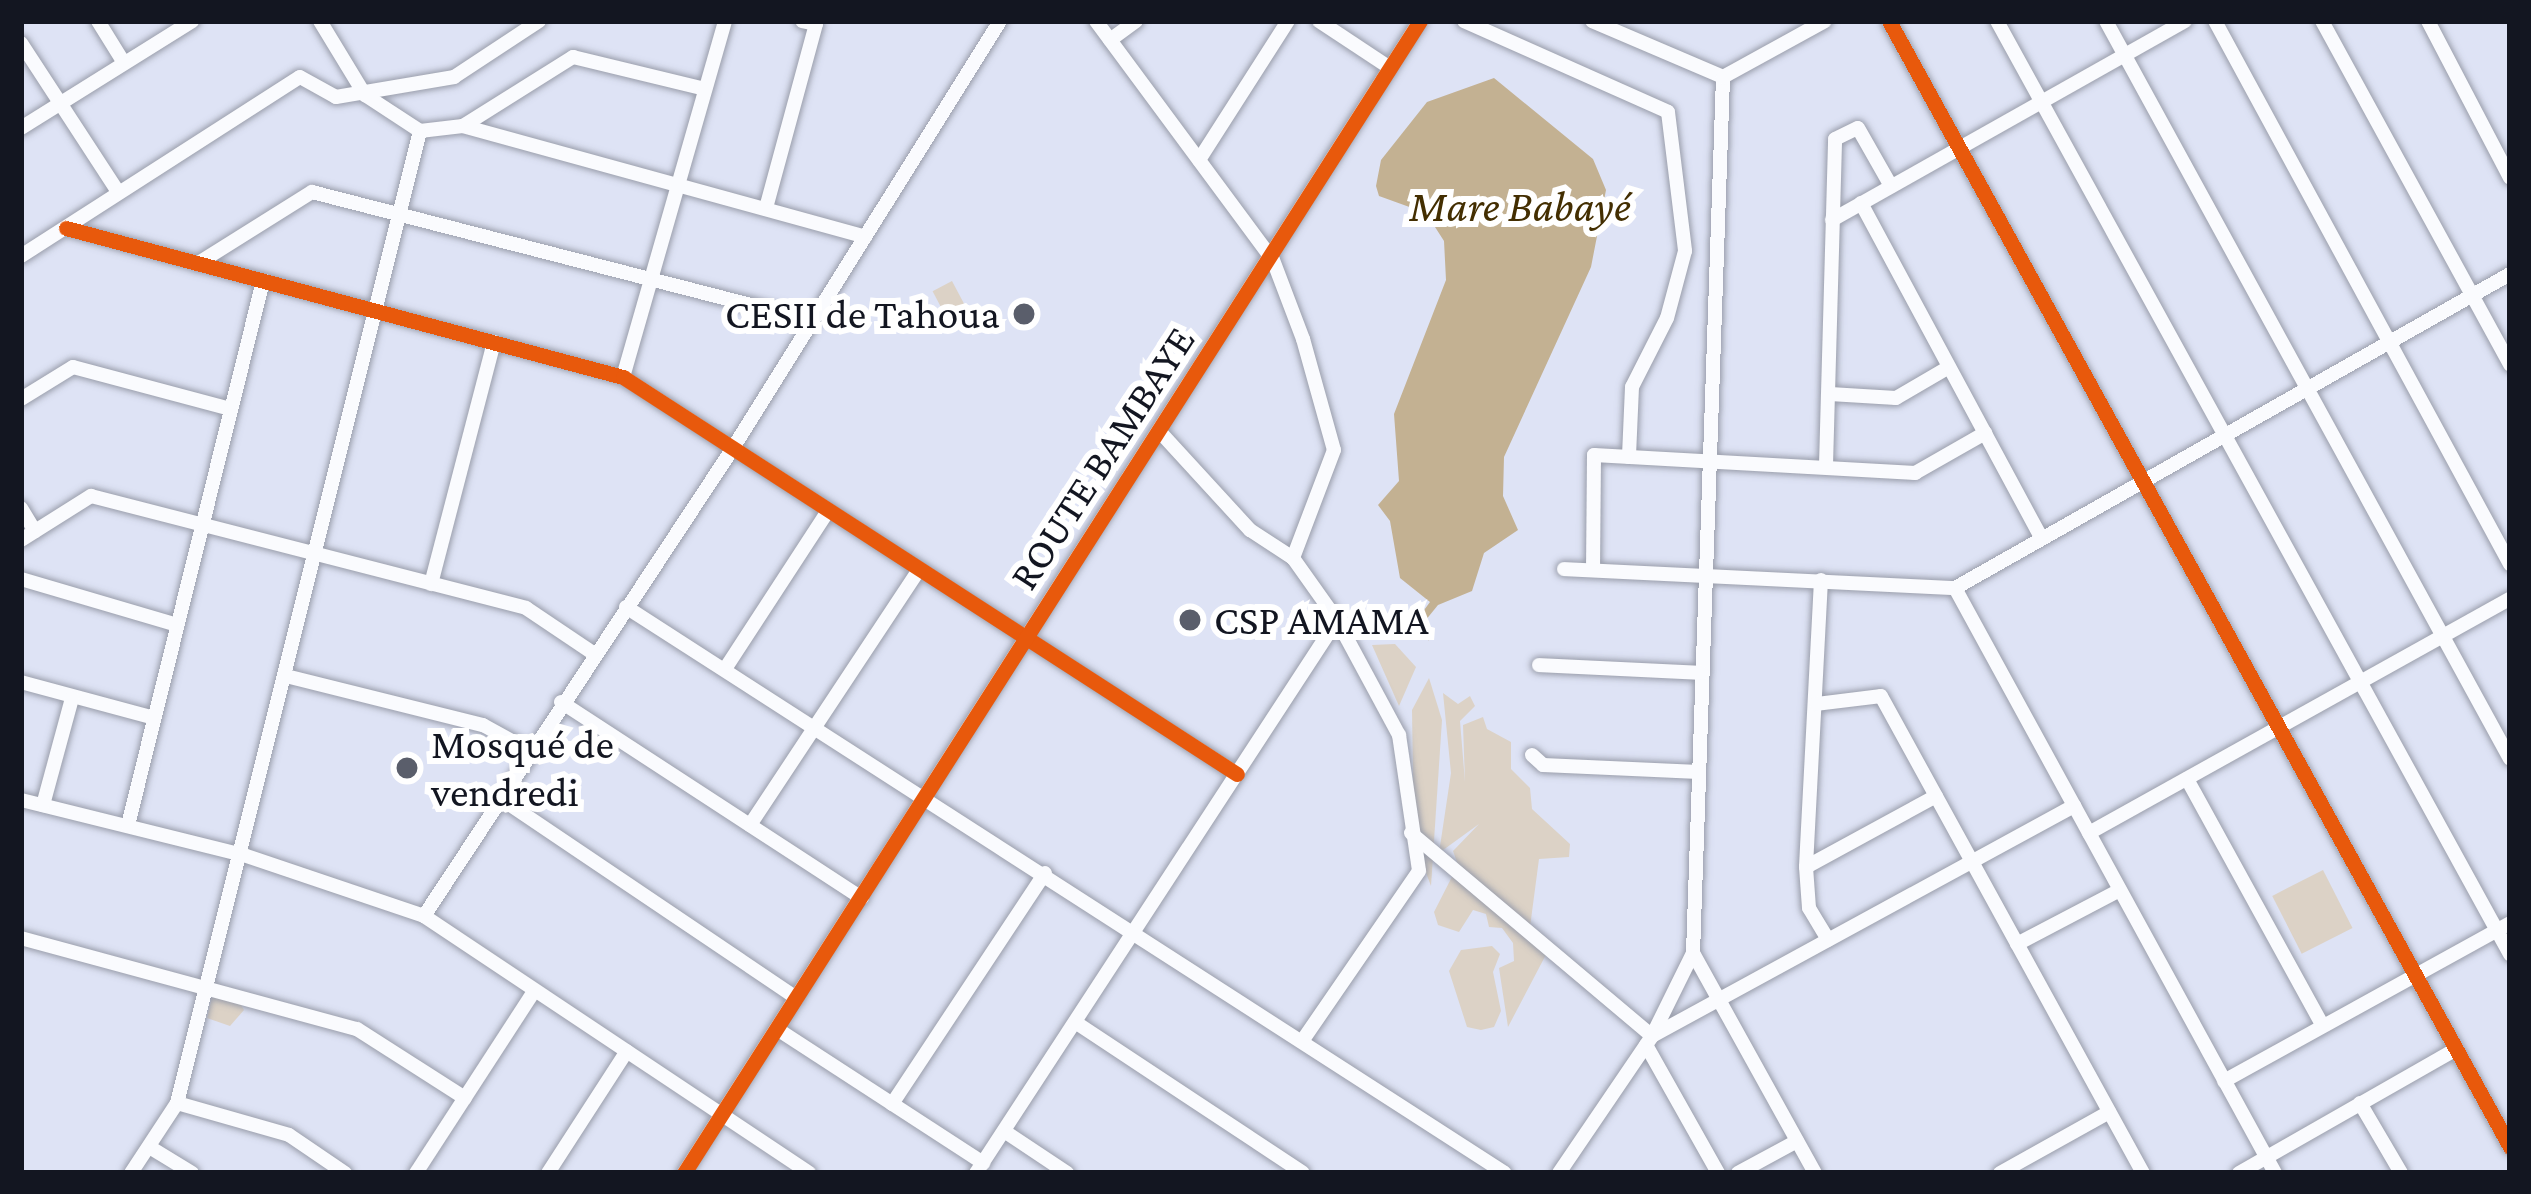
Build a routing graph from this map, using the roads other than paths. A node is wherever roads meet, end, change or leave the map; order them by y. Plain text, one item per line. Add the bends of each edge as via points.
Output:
1 (98, 21) edge
2 (192, 21) edge
3 (320, 21) edge
4 (539, 21) edge
5 (725, 21) edge
6 (802, 21) edge
7 (1000, 21) edge
8 (1096, 21) edge
9 (1136, 21) edge
10 (1288, 21) edge
11 (1319, 21) edge
12 (1420, 21) edge
13 (1464, 21) edge
14 (1592, 21) edge
15 (1826, 21) edge
16 (1889, 21) edge
17 (1997, 21) edge
18 (2106, 21) edge
19 (2185, 21) edge
20 (2215, 21) edge
21 (2321, 21) edge
22 (2428, 21) edge
23 (1110, 40) junction
24 (21, 43) edge
25 (2125, 54) junction
26 (124, 63) junction
27 (1390, 68) junction
28 (1723, 76) junction
29 (705, 89) junction
30 (365, 95) junction
31 (2042, 101) junction
32 (60, 104) junction
33 (463, 126) junction
34 (21, 128) edge
35 (420, 131) junction
36 (1962, 150) junction
37 (1199, 160) junction
38 (2510, 178) edge
39 (678, 182) junction
40 (1892, 186) junction
41 (118, 192) junction
42 (1861, 203) junction
43 (766, 208) junction
44 (401, 215) junction
45 (1832, 220) junction
46 (66, 228) junction
47 (865, 237) junction
48 (21, 256) edge
49 (1273, 260) junction
50 (197, 264) junction
51 (2510, 274) edge
52 (263, 281) junction
53 (652, 281) junction
54 (2471, 296) junction
55 (376, 313) junction
56 (813, 321) junction
57 (494, 341) junction
58 (2388, 342) junction
59 (2510, 365) edge
60 (1949, 367) junction
61 (623, 376) junction
62 (2306, 388) junction
63 (1830, 394) junction
64 (21, 399) edge
65 (231, 409) junction
66 (2226, 432) junction
67 (1161, 433) junction
68 (1985, 433) junction
69 (733, 448) junction
70 (1629, 457) junction
71 (1714, 459) junction
72 (1826, 465) junction
73 (2140, 480) junction
74 (21, 508) edge
75 (828, 511) junction
76 (202, 524) junction
77 (28, 535) edge
78 (2041, 535) junction
79 (316, 555) junction
80 (1293, 558) junction
81 (2510, 564) edge
82 (1564, 569) dead end
83 (919, 570) junction
84 (1593, 570) junction
85 (1708, 575) junction
86 (21, 579) edge
87 (1821, 580) junction
88 (430, 584) junction
89 (1955, 588) junction
90 (2510, 599) edge
91 (626, 607) junction
92 (1337, 620) junction
93 (177, 626) junction
94 (2442, 637) junction
95 (1027, 641) junction
96 (593, 653) junction
97 (1539, 665) dead end
98 (725, 669) junction
99 (1702, 673) junction
100 (286, 676) junction
101 (21, 682) edge
102 (2360, 683) junction
103 (72, 698) junction
104 (561, 702) junction
105 (1816, 704) junction
106 (154, 718) junction
107 (815, 726) junction
108 (2277, 728) junction
109 (530, 751) junction
110 (1532, 755) dead end
111 (2510, 759) edge
112 (1699, 772) junction
113 (1237, 774) junction
114 (2187, 779) junction
115 (927, 796) junction
116 (1936, 796) junction
117 (500, 797) junction
118 (21, 800) edge
119 (43, 805) junction
120 (2074, 806) junction
121 (128, 824) junction
122 (750, 825) junction
123 (1412, 833) junction
124 (2089, 833) junction
125 (244, 855) junction
126 (1973, 862) junction
127 (1806, 867) junction
128 (1045, 873) junction
129 (2120, 890) junction
130 (862, 898) junction
131 (424, 916) junction
132 (2503, 927) edge
133 (1134, 932) junction
134 (21, 938) edge
135 (1828, 940) junction
136 (2018, 947) junction
137 (1693, 953) junction
138 (2510, 955) edge
139 (2004, 958) dead end
140 (2414, 976) junction
141 (208, 984) junction
142 (534, 991) junction
143 (797, 998) junction
144 (1719, 1001) junction
145 (1075, 1022) junction
146 (2322, 1024) junction
147 (777, 1029) junction
148 (1302, 1041) junction
149 (1649, 1041) junction
150 (2455, 1050) junction
151 (626, 1051) junction
152 (2224, 1081) junction
153 (464, 1098) junction
154 (177, 1102) junction
155 (2360, 1103) junction
156 (892, 1104) junction
157 (2110, 1112) junction
158 (721, 1116) junction
159 (1004, 1131) junction
160 (1797, 1141) junction
161 (2510, 1147) edge
162 (151, 1148) junction
163 (2266, 1157) junction
164 (980, 1168) edge
165 (131, 1173) edge
166 (192, 1173) edge
167 (346, 1173) edge
168 (416, 1173) edge
169 (548, 1173) edge
170 (684, 1173) edge
171 (809, 1173) edge
172 (1067, 1173) edge
173 (1303, 1173) edge
174 (1505, 1173) edge
175 (1559, 1173) edge
176 (1718, 1173) edge
177 (1738, 1173) edge
178 (1815, 1173) edge
179 (2000, 1173) edge
180 (2143, 1173) edge
181 (2239, 1173) edge
182 (2275, 1173) edge
183 (2401, 1173) edge

1 - 26 street
2 - 26 street
3 - 30 street
4 - 30 street via 454,77
5 - 29 street
6 - 43 street via 816,24
7 - 47 street
8 - 23 street
9 - 23 street
10 - 37 street
11 - 27 street
12 - 27 street, ROUTE BAMBAYE
13 - 70 street via 1668,112 1685,251 1667,318 1632,387
14 - 28 street
15 - 28 street
16 - 36 street
17 - 31 street
18 - 25 street
19 - 25 street
20 - 58 street
21 - 54 street
22 - 38 street
23 - 37 street
24 - 32 street
25 - 31 street
25 - 62 street
26 - 32 street
27 - 49 street, ROUTE BAMBAYE
28 - 71 street
29 - 33 street via 573,57
29 - 39 street
30 - 35 street
30 - 41 street via 336,97 300,76
31 - 36 street
31 - 66 street
32 - 34 street
32 - 41 street
33 - 35 street
33 - 39 street
35 - 44 street
36 - 40 street
36 - 73 street
37 - 49 street
39 - 43 street
39 - 53 street
40 - 42 street
40 - 45 street via 1858,128 1835,139
41 - 46 street
42 - 45 street
42 - 60 street
43 - 47 street
44 - 50 street via 312,192
44 - 53 street
44 - 55 street
45 - 63 street
46 - 48 street
46 - 50 street
47 - 56 street
49 - 67 street, ROUTE BAMBAYE
49 - 80 street via 1334,450
50 - 52 street
51 - 54 street
52 - 55 street
52 - 65 street
53 - 56 street
53 - 61 street
54 - 58 street
54 - 59 street
55 - 57 street
55 - 79 street
56 - 69 street
57 - 61 street
57 - 88 street
58 - 62 street
58 - 81 street
60 - 63 street via 1896,398
60 - 68 street
61 - 69 street
62 - 66 street
62 - 94 street
63 - 72 street
64 - 65 street via 73,367
65 - 76 street
66 - 73 street
66 - 102 street
67 - 80 street via 1250,530
67 - 95 street, ROUTE BAMBAYE
68 - 72 street via 1916,473
68 - 78 street
69 - 75 street
69 - 91 street
70 - 71 street
70 - 84 street via 1594,455
71 - 72 street
71 - 85 street
73 - 78 street
73 - 108 street
74 - 77 street
75 - 83 street
75 - 98 street
76 - 77 street via 92,496
76 - 79 street
76 - 93 street
78 - 89 street
79 - 88 street
79 - 100 street
80 - 92 street
82 - 84 street
83 - 95 street
83 - 107 street
84 - 85 street
85 - 87 street
85 - 99 street
86 - 93 street
87 - 89 street
87 - 105 street
88 - 96 street via 526,608
89 - 120 street
90 - 94 street
91 - 96 street
91 - 98 street
92 - 113 street
92 - 123 street via 1399,735
93 - 106 street
94 - 102 street
94 - 111 street
95 - 113 street
95 - 115 street, ROUTE BAMBAYE
96 - 104 street
97 - 99 street
98 - 107 street
99 - 112 street
100 - 109 street via 483,725
100 - 125 street
101 - 103 street
102 - 108 street
102 - 132 street
103 - 106 street
103 - 119 street
104 - 109 street
104 - 122 street
105 - 116 street via 1881,696
105 - 127 street
106 - 121 street
107 - 115 street
107 - 122 street
108 - 114 street
108 - 140 street
109 - 117 street
110 - 112 street via 1543,765
112 - 137 street
113 - 133 street
114 - 124 street
114 - 146 street
115 - 128 street
115 - 130 street, ROUTE BAMBAYE
116 - 126 street
116 - 127 street
117 - 131 street
117 - 143 street
118 - 119 street
119 - 121 street
120 - 124 street
120 - 126 street
121 - 125 street
122 - 130 street
123 - 148 street via 1418,871
123 - 149 street
124 - 129 street
125 - 131 street
125 - 141 street
126 - 135 street
126 - 136 street
127 - 135 street via 1809,908
128 - 133 street
128 - 156 street
129 - 136 street
129 - 152 street
130 - 143 street, ROUTE BAMBAYE
131 - 142 street
132 - 138 street
132 - 140 street
133 - 145 street
133 - 148 street
134 - 141 street
135 - 144 street
136 - 139 street
136 - 157 street
137 - 144 street
137 - 149 street
140 - 146 street
140 - 150 street
141 - 153 street via 357,1029
141 - 154 street
142 - 151 street
142 - 153 street
143 - 147 street, ROUTE BAMBAYE
144 - 149 street
144 - 160 street
145 - 159 street
145 - 173 street
146 - 152 street
147 - 156 street
147 - 158 street, ROUTE BAMBAYE
148 - 174 street
149 - 175 street
149 - 176 street
150 - 155 street
150 - 161 street
151 - 158 street
151 - 169 street
152 - 163 street
153 - 168 street
154 - 162 street
154 - 167 street via 290,1135
155 - 163 street
155 - 183 street
156 - 164 street
157 - 179 street
157 - 180 street
158 - 170 street, ROUTE BAMBAYE
158 - 171 street
159 - 164 street
159 - 172 street
160 - 177 street
160 - 178 street
162 - 165 street
162 - 166 street
163 - 181 street
163 - 182 street

